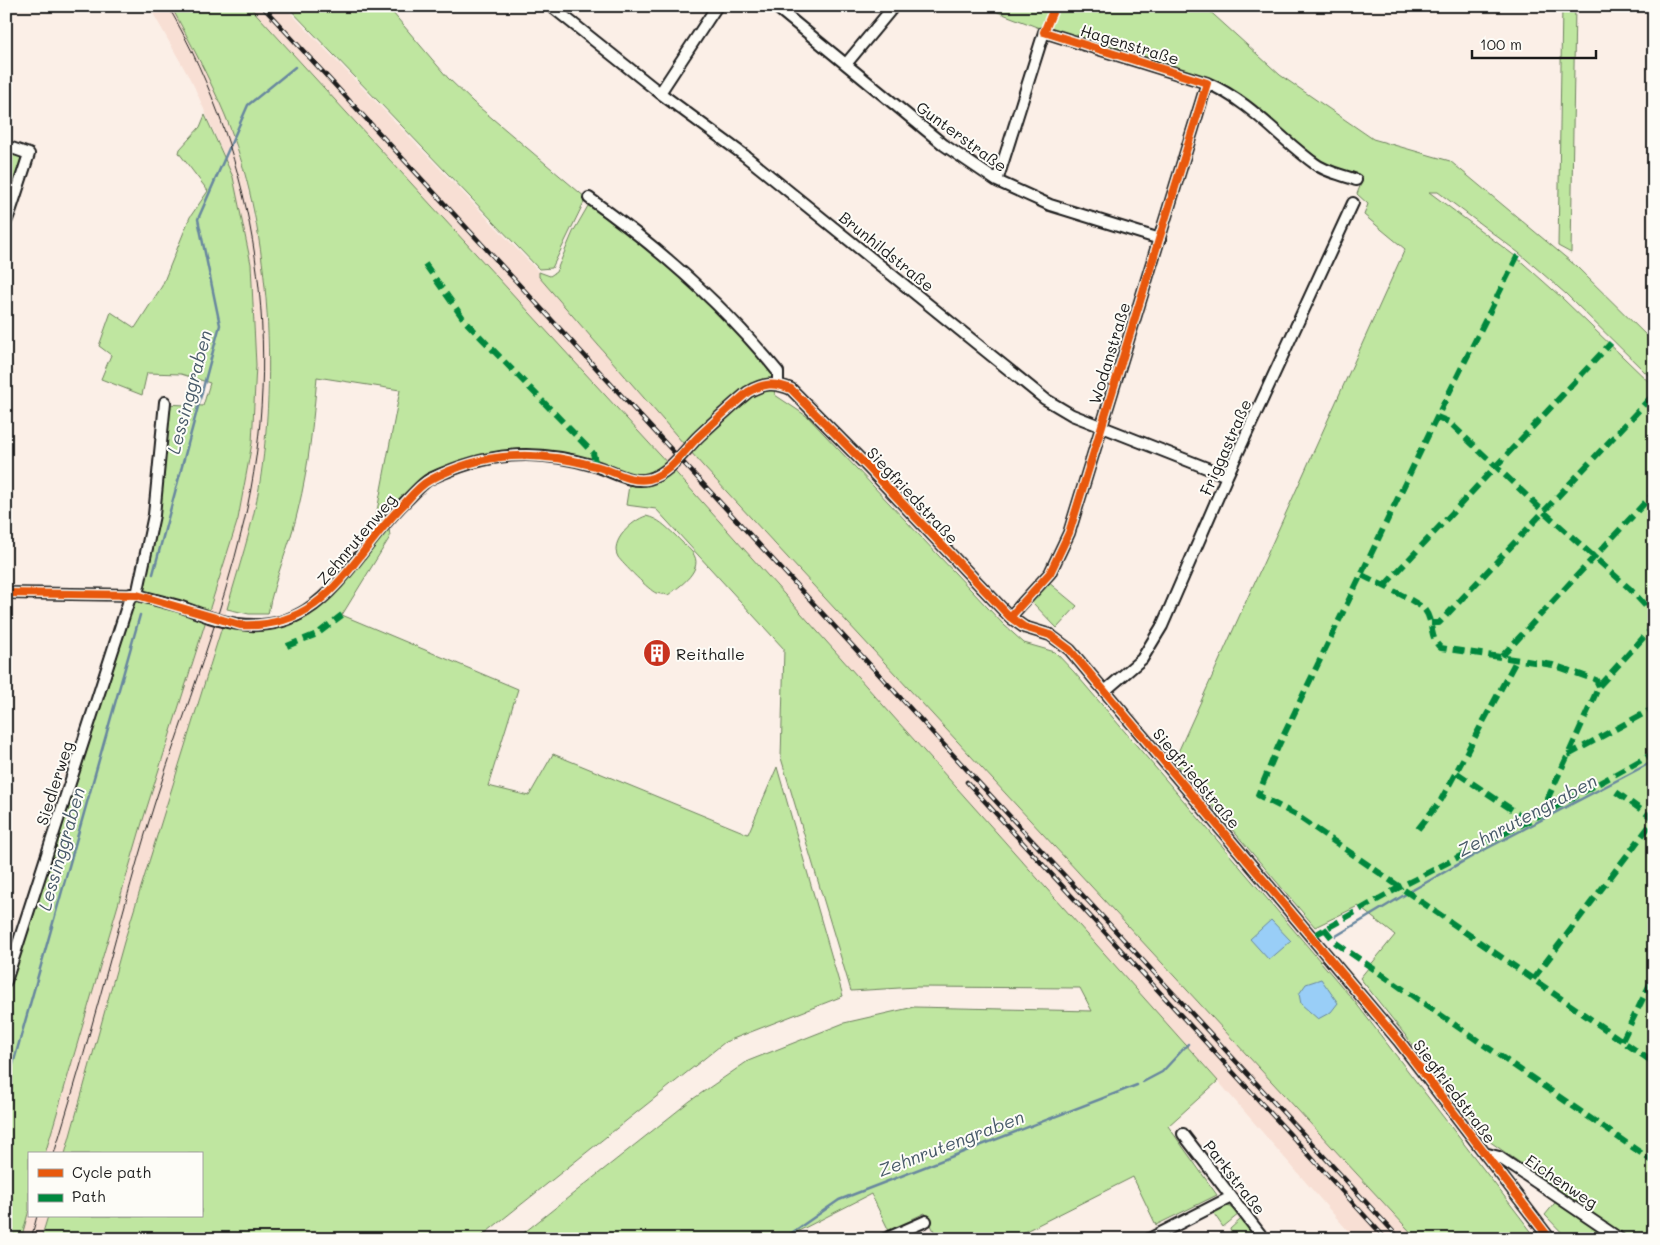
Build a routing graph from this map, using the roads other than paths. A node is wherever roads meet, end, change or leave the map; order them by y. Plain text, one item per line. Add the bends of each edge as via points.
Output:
1 (551, 6) edge
2 (717, 6) edge
3 (775, 6) edge
4 (894, 6) edge
5 (846, 64) junction
6 (1207, 83) junction
7 (660, 93) junction
8 (9, 147) dead end
9 (1356, 180) dead end
10 (997, 181) junction
11 (589, 198) dead end
12 (1354, 203) dead end
13 (8, 208) edge
14 (6, 222) edge
15 (1160, 239) junction
16 (778, 384) junction
17 (164, 402) dead end
18 (1101, 427) junction
19 (1227, 476) junction
20 (6, 593) edge
21 (134, 595) junction
22 (1010, 617) junction
23 (1106, 690) junction
24 (6, 982) edge
25 (1183, 1134) dead end
26 (1484, 1153) junction
27 (1231, 1198) junction
28 (926, 1221) dead end
29 (885, 1239) edge
30 (1150, 1239) edge
31 (1264, 1239) edge
32 (1550, 1239) edge
33 (1620, 1239) edge

1 - 7 street, Brunhildstraße
2 - 7 street
3 - 5 street, Gunterstraße
4 - 5 street
5 - 10 street, Gunterstraße via 944,145
6 - 9 street, Hagenstraße via 1226,91 1255,112 1315,164
6 - 10 street, Hagenstraße via 1044,32
6 - 15 street, Wodanstraße
7 - 18 street, Brunhildstraße via 744,155 1045,399
8 - 13 street via 29,154
10 - 15 street, Gunterstraße via 1050,204
11 - 16 street via 640,234 701,288 778,372
12 - 19 street, Friggastraße
13 - 14 street
15 - 18 street, Wodanstraße
16 - 21 street, Zehnrutenweg via 760,385 748,392 670,466 649,479 630,479 596,466 552,456 510,454 467,463 428,481 386,521 337,586 313,607 270,624 240,625
16 - 22 street, Siegfriedstraße via 791,389 802,399
17 - 21 street, Siedlerweg via 154,515
18 - 19 street, Brunhildstraße
18 - 22 street, Wodanstraße via 1069,533 1054,565
19 - 23 street, Friggastraße via 1162,626 1142,659
20 - 21 street, Zehnrutenweg
21 - 24 street, Siedlerweg
22 - 23 street, Siegfriedstraße via 1024,627 1050,635 1070,650
23 - 26 street, Siegfriedstraße via 1399,1040
25 - 27 street, Parkstraße
26 - 32 street, Siegfriedstraße
26 - 33 street, Eichenweg via 1500,1157
27 - 30 street
27 - 31 street, Parkstraße
28 - 29 street

